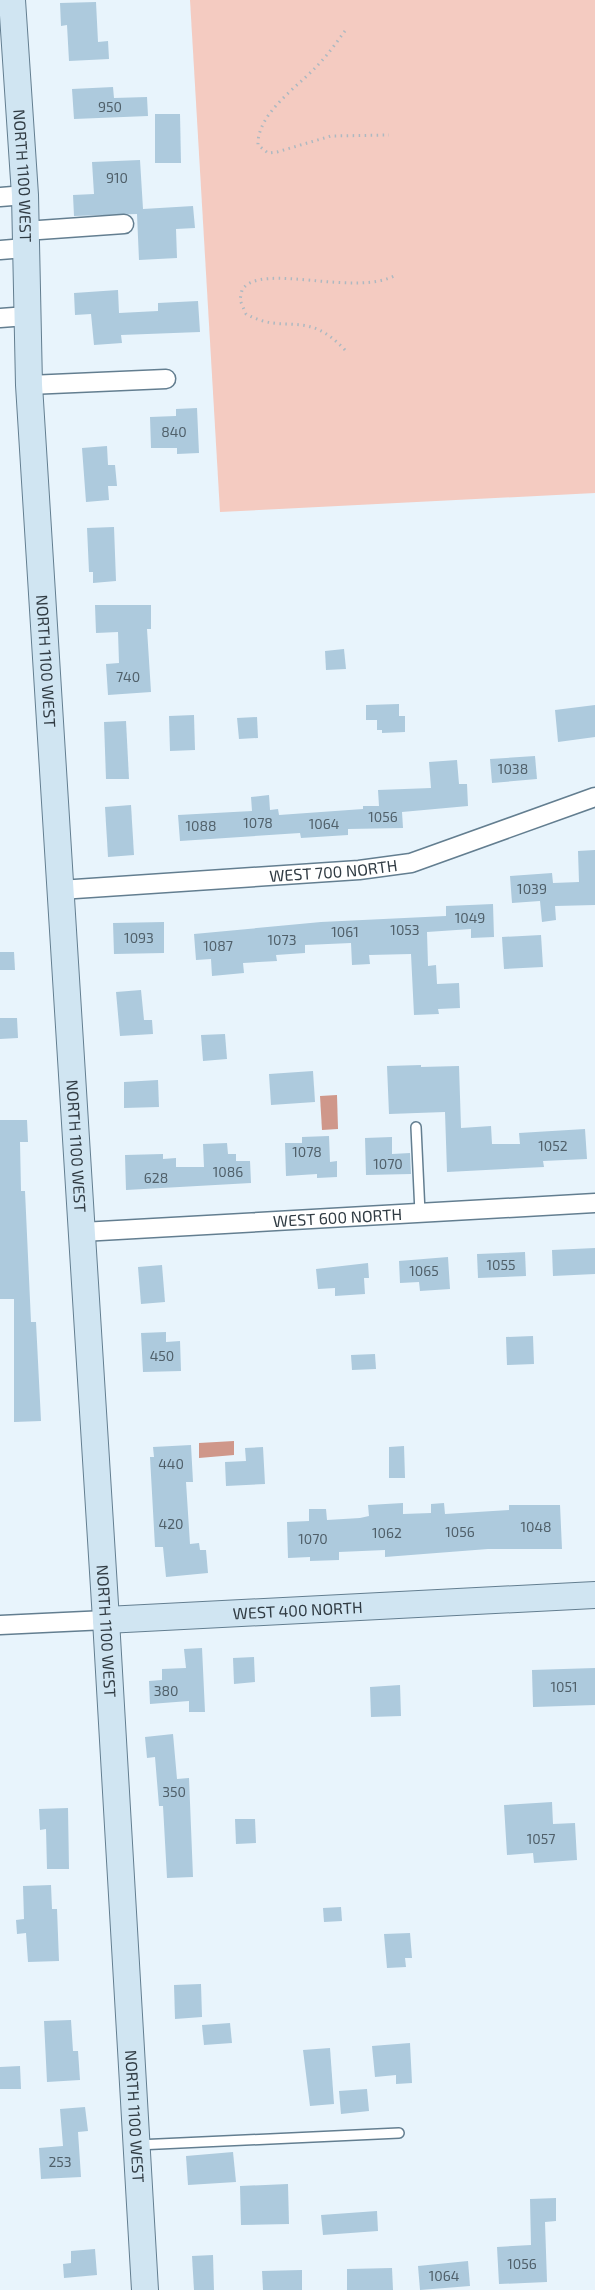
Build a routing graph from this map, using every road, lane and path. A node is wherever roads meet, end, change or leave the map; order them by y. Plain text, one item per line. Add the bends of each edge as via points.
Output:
1 (12, 0) edge
2 (345, 31) dead end
3 (389, 135) dead end
4 (12, 196) edge
5 (124, 224) dead end
6 (17, 243) edge
7 (396, 275) dead end
8 (27, 316) junction
9 (0, 318) edge
10 (345, 350) dead end
11 (166, 379) dead end
12 (29, 385) junction
13 (595, 797) edge
14 (60, 890) junction
15 (416, 1127) dead end
16 (595, 1203) edge
17 (420, 1213) junction
18 (82, 1232) junction
19 (595, 1595) edge
20 (106, 1620) junction
21 (0, 1625) edge
22 (399, 2133) dead end
23 (137, 2145) junction
24 (145, 2290) edge

1 - 4 street, NORTH 1100 WEST
2 - 3 path via 271,114 259,134 258,145 268,153 323,137
4 - 6 street, NORTH 1100 WEST
5 - 6 street
6 - 8 street, NORTH 1100 WEST
7 - 10 path via 373,284 272,277 255,279 245,286 240,300 246,314 261,321 316,327
8 - 9 street
8 - 12 street, NORTH 1100 WEST
11 - 12 street
12 - 14 street, NORTH 1100 WEST
13 - 14 street, WEST 700 NORTH via 411,863
14 - 18 street, NORTH 1100 WEST
15 - 17 lane
16 - 17 street, WEST 600 NORTH
17 - 18 street, WEST 600 NORTH
18 - 20 street, NORTH 1100 WEST
19 - 20 street, WEST 400 NORTH
20 - 21 street, WEST 400 NORTH
20 - 23 street, NORTH 1100 WEST
22 - 23 lane
23 - 24 street, NORTH 1100 WEST

